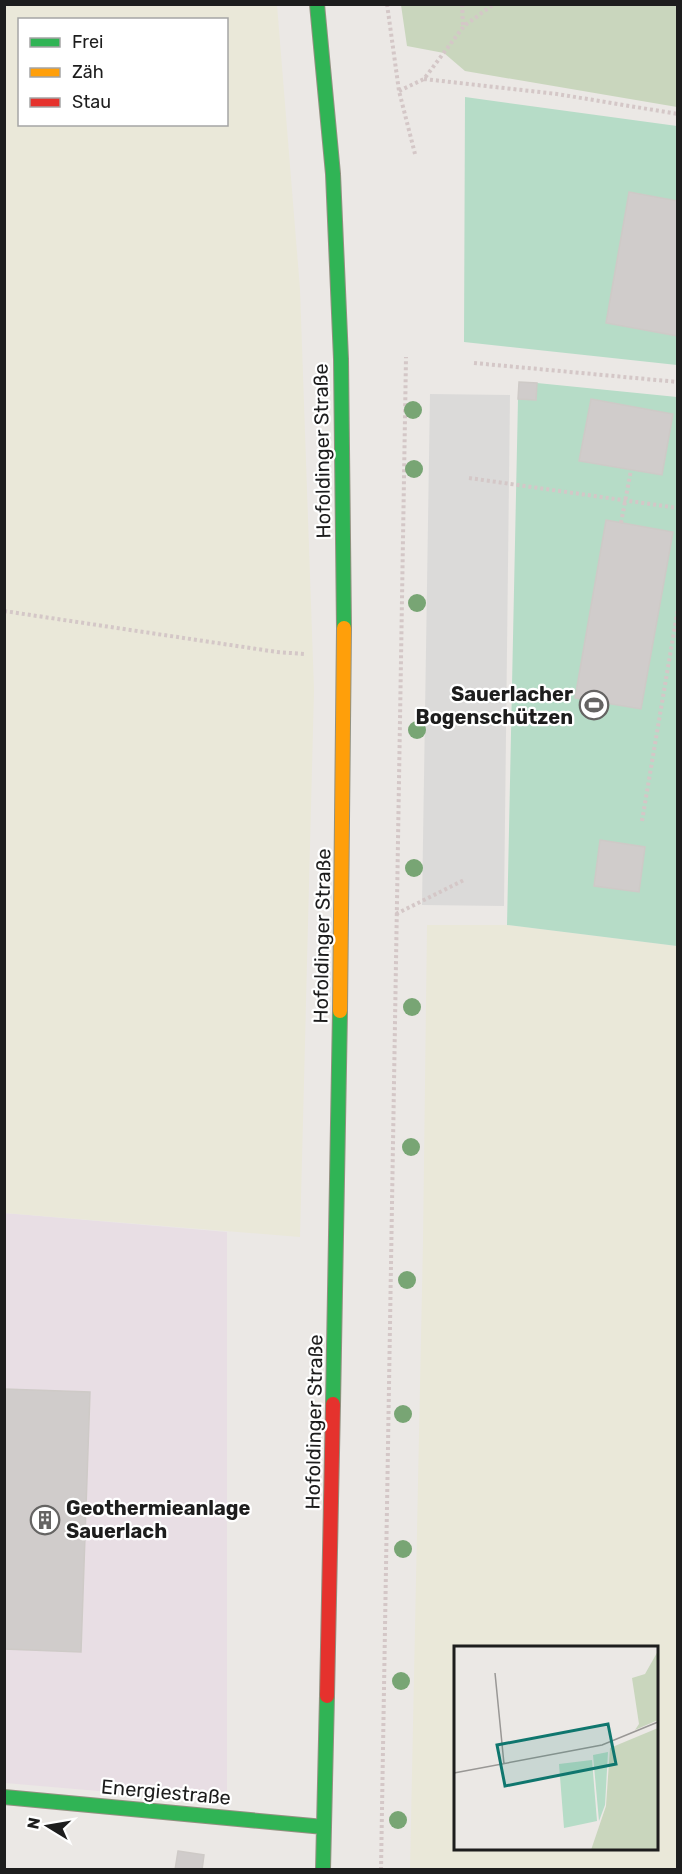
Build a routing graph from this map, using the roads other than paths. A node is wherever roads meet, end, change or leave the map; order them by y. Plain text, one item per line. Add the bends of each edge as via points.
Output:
1 (317, 4) edge
2 (4, 1797) edge
3 (324, 1827) junction
4 (323, 1869) edge

1 - 3 main road, Hofoldinger Straße via 333,174 341,347 344,644 339,1183
2 - 3 main road, Energiestraße
3 - 4 main road, Hofoldinger Straße

